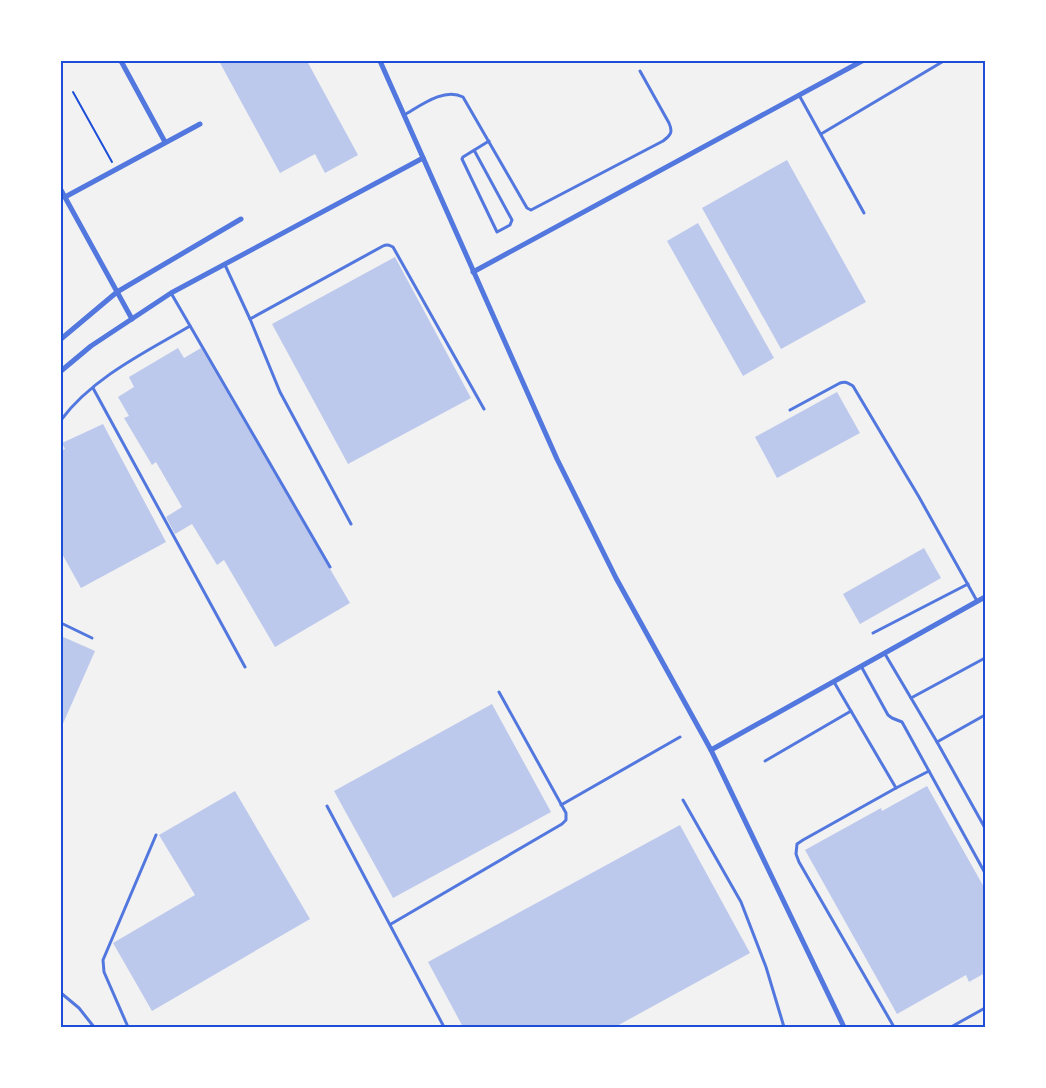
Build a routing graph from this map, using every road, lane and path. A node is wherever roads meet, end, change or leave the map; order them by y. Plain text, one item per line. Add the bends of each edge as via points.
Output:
1 (121, 61) edge
2 (380, 61) edge
3 (862, 61) edge
4 (942, 62) edge
5 (640, 71) dead end
6 (73, 92) dead end
7 (799, 95) junction
8 (404, 115) junction
9 (200, 124) dead end
10 (821, 134) junction
11 (489, 141) junction
12 (165, 142) junction
13 (474, 150) junction
14 (423, 158) junction
15 (115, 169) junction
16 (61, 190) edge
17 (65, 197) junction
18 (864, 213) dead end
19 (241, 219) dead end
20 (225, 264) junction
21 (473, 272) junction
22 (117, 292) junction
23 (171, 293) junction
24 (132, 319) junction
25 (250, 319) junction
26 (190, 326) junction
27 (61, 340) edge
28 (61, 371) edge
29 (93, 388) junction
30 (484, 409) dead end
31 (790, 410) dead end
32 (61, 420) edge
33 (352, 524) dead end
34 (330, 567) dead end
35 (968, 584) junction
36 (985, 597) edge
37 (977, 601) junction
38 (61, 622) edge
39 (873, 633) dead end
40 (92, 638) dead end
41 (885, 654) junction
42 (985, 658) edge
43 (245, 666) dead end
44 (861, 666) junction
45 (833, 682) junction
46 (499, 692) dead end
47 (911, 698) junction
48 (851, 711) junction
49 (985, 715) edge
50 (680, 737) dead end
51 (937, 742) junction
52 (711, 750) junction
53 (765, 761) dead end
54 (929, 770) junction
55 (896, 788) junction
56 (683, 800) dead end
57 (561, 805) junction
58 (327, 806) dead end
59 (985, 828) edge
60 (156, 835) dead end
61 (985, 872) edge
62 (391, 924) junction
63 (61, 993) edge
64 (985, 1008) edge
65 (94, 1027) edge
66 (128, 1027) edge
67 (444, 1027) edge
68 (784, 1027) edge
69 (844, 1027) edge
70 (894, 1027) edge
71 (951, 1027) edge

1 - 12 street
2 - 8 street
3 - 7 street
4 - 10 lane
5 - 11 lane via 672,128 671,134 664,141 536,209 527,208
6 - 15 path
7 - 10 lane
7 - 21 street
8 - 11 lane via 438,97 457,94 463,97
8 - 14 street
9 - 12 street
10 - 18 lane
11 - 13 lane
12 - 15 street
13 - 13 lane via 462,157 462,161 497,232 510,225 512,220
14 - 20 street
14 - 21 street
15 - 17 street
16 - 17 street
17 - 22 street
19 - 22 street
20 - 23 street
20 - 25 lane
21 - 52 street via 569,484 616,578
22 - 24 street
22 - 27 street
23 - 24 street
23 - 26 lane
24 - 28 street
25 - 30 lane via 382,246 390,245
25 - 33 lane via 280,392
26 - 29 lane via 128,362
26 - 34 lane
29 - 32 lane
29 - 43 lane
31 - 35 lane via 844,381 853,386
35 - 37 lane
35 - 39 lane
36 - 37 street
37 - 41 street
38 - 40 lane
41 - 44 street
41 - 47 lane
42 - 47 lane
44 - 45 street
44 - 54 lane via 888,715 902,722
45 - 48 lane
45 - 52 street
46 - 57 lane
47 - 51 lane
48 - 53 lane
48 - 55 lane
49 - 51 lane
50 - 57 lane
51 - 59 lane
52 - 69 street
54 - 55 lane
54 - 61 lane
55 - 70 lane via 796,847 796,854
56 - 68 lane via 741,902
57 - 62 lane via 566,813 562,824
58 - 62 lane
60 - 66 lane via 103,960 104,972
62 - 67 lane
63 - 65 lane
64 - 71 lane

